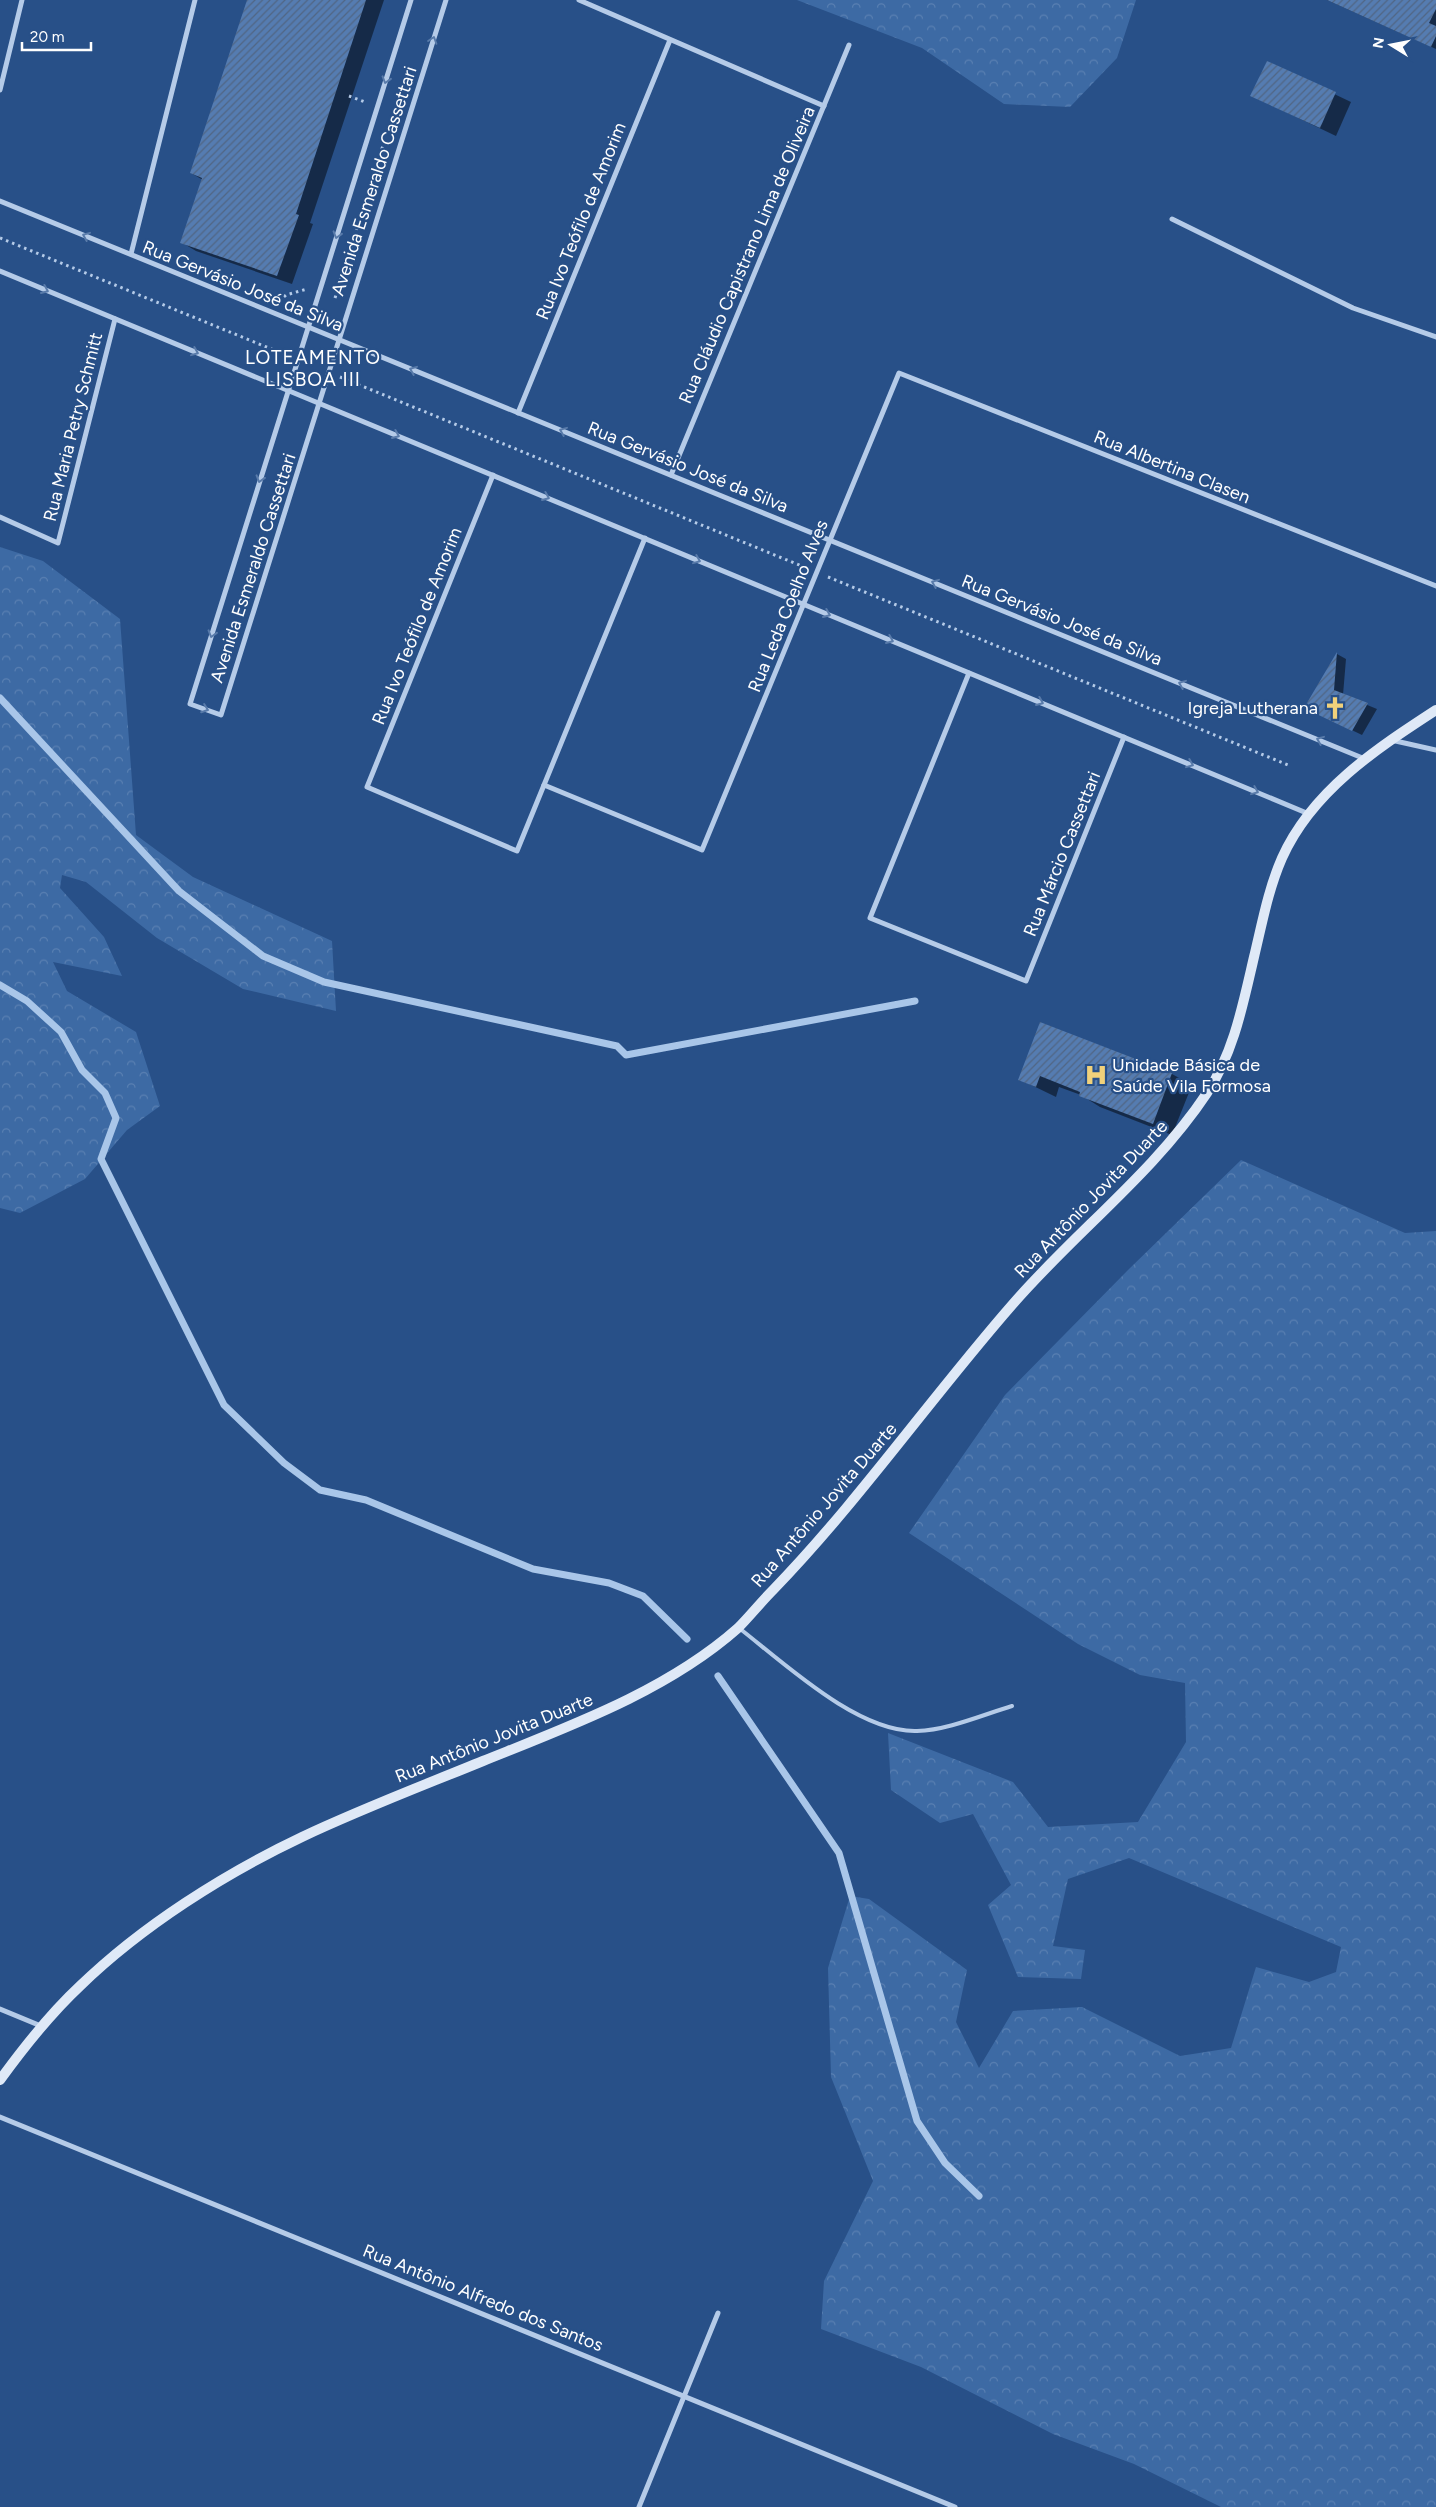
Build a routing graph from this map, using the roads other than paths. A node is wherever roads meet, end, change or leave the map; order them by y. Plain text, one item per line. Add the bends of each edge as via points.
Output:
1 (22, 0) edge
2 (195, 0) edge
3 (411, 0) edge
4 (446, 0) edge
5 (579, 0) edge
6 (670, 40) junction
7 (849, 45) dead end
8 (0, 90) edge
9 (824, 106) junction
10 (0, 201) edge
11 (1172, 220) dead end
12 (131, 254) junction
13 (0, 271) edge
14 (115, 319) junction
15 (308, 327) junction
16 (1436, 337) edge
17 (339, 339) junction
18 (899, 373) joint
19 (288, 390) junction
20 (319, 403) junction
21 (518, 413) junction
22 (493, 475) junction
23 (671, 475) junction
24 (0, 518) edge
25 (645, 538) junction
26 (830, 540) junction
27 (1436, 586) edge
28 (804, 604) junction
29 (969, 673) junction
30 (1436, 710) edge
31 (1124, 737) junction
32 (1391, 740) junction
33 (1436, 750) edge
34 (1365, 759) junction
35 (544, 785) junction
36 (1309, 814) junction
37 (738, 1628) junction
38 (1012, 1706) dead end
39 (0, 2009) edge
40 (41, 2026) junction
41 (0, 2080) edge
42 (0, 2117) edge
43 (718, 2313) dead end
44 (685, 2395) junction
45 (639, 2507) edge
46 (955, 2507) edge

1 - 8 street
2 - 12 street
3 -> 15 street, Avenida Esmeraldo Cassettari
17 -> 4 street, Avenida Esmeraldo Cassettari
5 - 6 street
6 - 9 street
6 - 21 street, Rua Ivo Teófilo de Amorim
7 - 9 street, Rua Cláudio Capistrano Lima de Oliveira
9 - 23 street, Rua Cláudio Capistrano Lima de Oliveira
12 -> 10 street, Rua Gervásio José da Silva
11 - 16 street via 1353,308
12 - 15 street, Rua Gervásio José da Silva
13 -> 14 street
14 -> 19 street
14 - 24 street, Rua Maria Petry Schmitt via 58,543
15 - 17 street, Rua Gervásio José da Silva
15 - 19 street, Avenida Esmeraldo Cassettari
17 - 20 street, Avenida Esmeraldo Cassettari
21 -> 17 street, Rua Gervásio José da Silva
18 - 26 street, Rua Leda Coelho Alves
18 - 27 street, Rua Albertina Clasen
19 - 20 street
19 -> 20 street, Avenida Esmeraldo Cassettari via 190,704 221,714
20 -> 22 street
23 -> 21 street, Rua Gervásio José da Silva
22 -> 25 street
22 - 35 street, Rua Ivo Teófilo de Amorim via 367,787 517,850
23 - 26 street, Rua Gervásio José da Silva
25 -> 28 street
25 - 35 street
26 - 28 street, Rua Leda Coelho Alves
34 -> 26 street, Rua Gervásio José da Silva
28 -> 29 street
28 - 35 street, Rua Leda Coelho Alves via 702,850
29 -> 31 street
29 - 31 street, Rua Márcio Cassettari via 870,918 1026,981
30 - 32 main road, Rua Antônio Jovita Duarte
31 -> 36 street
32 - 33 street
32 - 34 main road, Rua Antônio Jovita Duarte
34 - 36 main road, Rua Antônio Jovita Duarte
36 - 37 main road, Rua Antônio Jovita Duarte via 1283,855 1269,892 1239,1022 1210,1089 1159,1154 1010,1307 831,1527
37 - 38 lane via 853,1714 882,1726 916,1731
37 - 40 main road, Rua Antônio Jovita Duarte via 654,1685 598,1714 352,1814 256,1860 115,1954
39 - 40 street
40 - 41 main road, Rua Antônio Jovita Duarte
42 - 44 street, Rua Antônio Alfredo dos Santos
43 - 44 street
44 - 45 street
44 - 46 street, Rua Antônio Alfredo dos Santos

